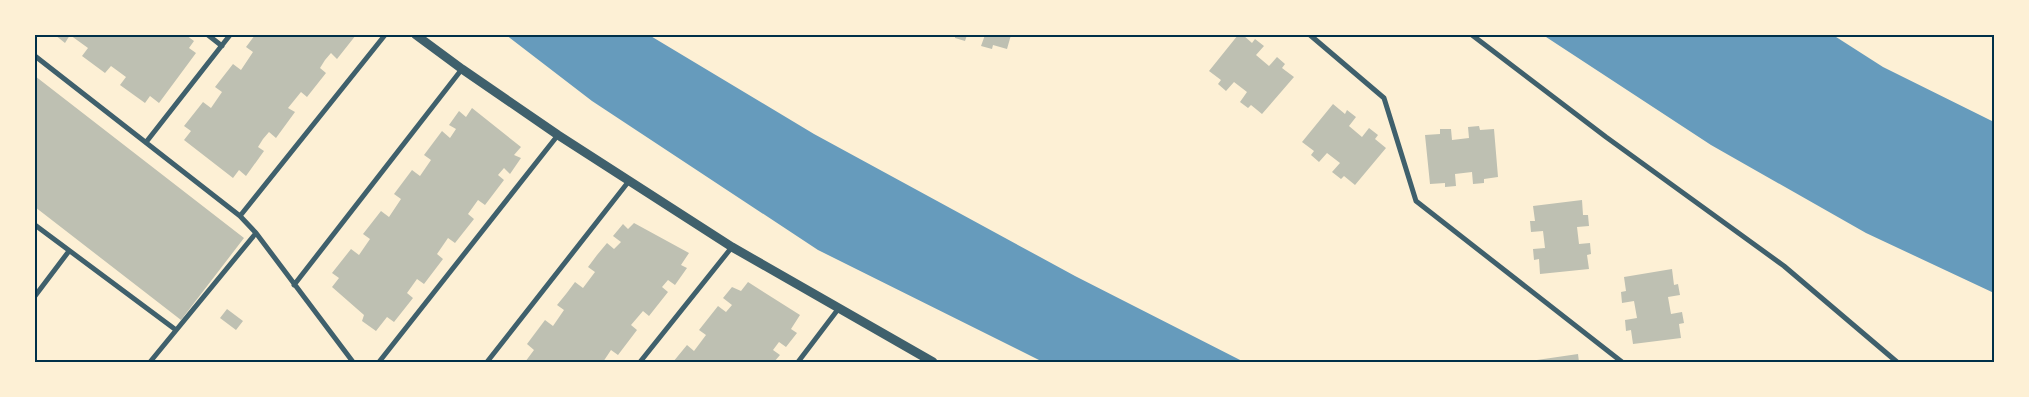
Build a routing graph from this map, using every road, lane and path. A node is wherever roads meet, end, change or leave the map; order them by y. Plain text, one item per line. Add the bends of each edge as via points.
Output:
1 (208, 35) edge
2 (230, 35) edge
3 (385, 35) edge
4 (416, 35) edge
5 (1310, 35) edge
6 (1472, 35) edge
7 (222, 46) junction
8 (35, 56) edge
9 (462, 69) junction
10 (558, 135) junction
11 (147, 141) junction
12 (629, 181) junction
13 (240, 216) junction
14 (35, 225) edge
15 (256, 233) junction
16 (732, 247) junction
17 (69, 251) junction
18 (294, 285) junction
19 (35, 296) edge
20 (839, 308) junction
21 (176, 330) junction
22 (801, 361) edge
23 (150, 362) edge
24 (353, 362) edge
25 (380, 362) edge
26 (488, 362) edge
27 (640, 362) edge
28 (933, 362) edge
29 (1622, 362) edge
30 (1898, 362) edge

1 - 7 street
2 - 7 street
3 - 13 street
4 - 9 street
5 - 29 street via 1384,98 1416,201
6 - 30 street via 1784,266
7 - 11 street
8 - 11 street
9 - 10 street
9 - 18 street
10 - 12 street
10 - 25 street
11 - 13 street
12 - 16 street
12 - 26 street
13 - 15 street
14 - 17 street
15 - 18 street
15 - 21 street
16 - 20 street
16 - 27 street
17 - 19 street
17 - 21 street
18 - 24 street
20 - 22 street
20 - 28 street
21 - 23 street

